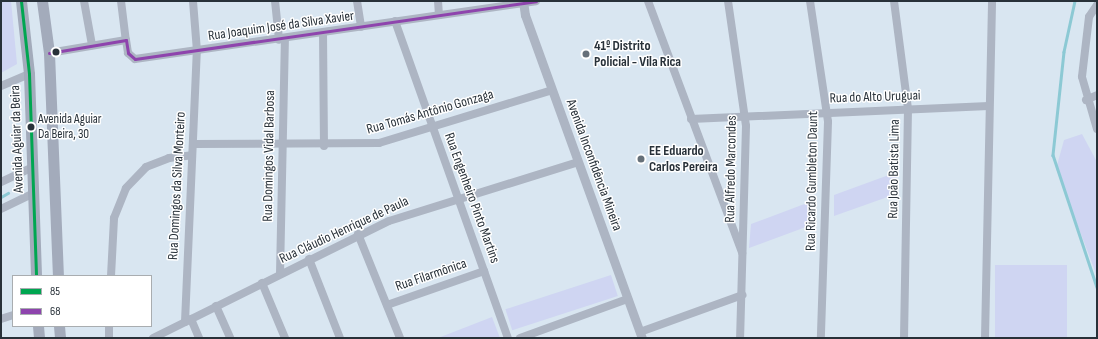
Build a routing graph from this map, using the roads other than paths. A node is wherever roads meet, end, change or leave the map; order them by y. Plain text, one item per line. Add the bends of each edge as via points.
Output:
1 (21, 1) edge
2 (42, 1) edge
3 (84, 1) edge
4 (120, 1) edge
5 (193, 1) edge
6 (275, 1) edge
7 (357, 1) edge
8 (438, 1) edge
9 (536, 1) edge
10 (648, 1) edge
11 (728, 1) edge
12 (810, 1) edge
13 (894, 1) edge
14 (992, 1) edge
15 (523, 2) edge
16 (1097, 5) edge
17 (439, 15) junction
18 (396, 21) junction
19 (361, 27) junction
20 (324, 33) junction
21 (126, 40) junction
22 (282, 40) junction
23 (92, 45) junction
24 (197, 51) junction
25 (49, 53) junction
26 (29, 74) junction
27 (1, 86) edge
28 (552, 90) junction
29 (1097, 94) edge
30 (1086, 100) junction
31 (989, 106) junction
32 (908, 108) junction
33 (828, 112) junction
34 (746, 116) junction
35 (691, 119) junction
36 (432, 127) junction
37 (1097, 129) edge
38 (193, 144) junction
39 (283, 145) junction
40 (324, 146) junction
41 (192, 155) junction
42 (578, 162) junction
43 (33, 167) junction
44 (1, 182) edge
45 (34, 193) junction
46 (457, 197) junction
47 (1, 209) edge
48 (358, 234) junction
49 (743, 256) junction
50 (309, 259) junction
51 (484, 271) junction
52 (280, 274) junction
53 (36, 275) edge
54 (58, 275) edge
55 (111, 275) edge
56 (262, 283) junction
57 (742, 295) junction
58 (628, 299) junction
59 (387, 305) junction
60 (216, 306) junction
61 (12, 315) edge
62 (1, 320) edge
63 (188, 320) junction
64 (38, 327) edge
65 (109, 327) edge
66 (641, 335) edge
67 (39, 338) edge
68 (109, 338) edge
69 (153, 338) edge
70 (199, 338) edge
71 (230, 338) edge
72 (285, 338) edge
73 (340, 338) edge
74 (400, 338) edge
75 (508, 338) edge
76 (520, 338) edge
77 (740, 338) edge
78 (821, 338) edge
79 (904, 338) edge
80 (985, 338) edge

1 - 26 main road, Avenida Aguiar da Beira
2 - 25 main road
3 - 23 street
4 - 21 street
5 - 24 street, Rua Domingos da Silva Monteiro
6 - 22 street, Rua Domingos Vidal Barbosa
7 - 19 street
8 - 17 street
9 - 15 street, Rua Joaquim José da Silva Xavier
10 - 35 street
11 - 34 street, Rua Alfredo Marcondes
12 - 33 street, Rua Ricardo Gumbleton Daunt
13 - 32 street, Rua João Batista Lima
14 - 31 street
15 - 17 street, Rua Joaquim José da Silva Xavier
15 - 28 street, Avenida Inconfidência Mineira
16 - 30 street via 1089,17 1082,56
17 - 18 street, Rua Joaquim José da Silva Xavier
18 - 19 street, Rua Joaquim José da Silva Xavier
18 - 36 street, Rua Engenheiro Pinto Martins
19 - 20 street, Rua Joaquim José da Silva Xavier
20 - 22 street, Rua Joaquim José da Silva Xavier
20 - 40 street
21 - 23 street
21 - 24 street via 132,58
22 - 24 street, Rua Joaquim José da Silva Xavier
22 - 39 street, Rua Domingos Vidal Barbosa
23 - 25 street
24 - 38 street, Rua Domingos da Silva Monteiro
25 - 54 main road
26 - 27 street
26 - 43 main road, Avenida Aguiar da Beira
28 - 36 street, Rua Tomás Antônio Gonzaga
28 - 42 street, Avenida Inconfidência Mineira
29 - 30 street
30 - 37 street
31 - 32 street, Rua do Alto Uruguai
31 - 80 street
32 - 33 street, Rua do Alto Uruguai
32 - 79 street, Rua João Batista Lima
33 - 34 street, Rua do Alto Uruguai
33 - 78 street, Rua Ricardo Gumbleton Daunt
34 - 35 street, Rua do Alto Uruguai
34 - 49 street, Rua Alfredo Marcondes
35 - 49 street
36 - 40 street, Rua Tomás Antônio Gonzaga via 379,143
36 - 46 street, Rua Engenheiro Pinto Martins
38 - 39 street, Rua Tomás Antônio Gonzaga
38 - 41 street, Rua Domingos da Silva Monteiro
39 - 40 street, Rua Tomás Antônio Gonzaga
39 - 52 street, Rua Domingos Vidal Barbosa
41 - 55 street via 169,158 146,167 126,188 114,218
41 - 63 street, Rua Domingos da Silva Monteiro
42 - 46 street, Rua Cláudio Henrique de Paula
42 - 58 street, Avenida Inconfidência Mineira
43 - 44 street
43 - 45 main road, Avenida Aguiar da Beira
45 - 47 street
45 - 53 main road, Avenida Aguiar da Beira
46 - 48 street, Rua Cláudio Henrique de Paula
46 - 51 street, Rua Engenheiro Pinto Martins
48 - 50 street, Rua Cláudio Henrique de Paula
48 - 59 street
49 - 57 street, Rua Alfredo Marcondes
50 - 52 street, Rua Cláudio Henrique de Paula
50 - 73 street
51 - 59 street, Rua Filarmônica
51 - 75 street, Rua Engenheiro Pinto Martins
52 - 56 street, Rua Cláudio Henrique de Paula
56 - 60 street, Rua Cláudio Henrique de Paula
56 - 72 street
57 - 66 street
57 - 77 street, Rua Alfredo Marcondes
58 - 66 street, Avenida Inconfidência Mineira
58 - 76 street
59 - 74 street
60 - 63 street, Rua Cláudio Henrique de Paula
60 - 71 street
61 - 62 street
63 - 69 street, Rua Cláudio Henrique de Paula
63 - 70 street
64 - 67 main road
65 - 68 street

